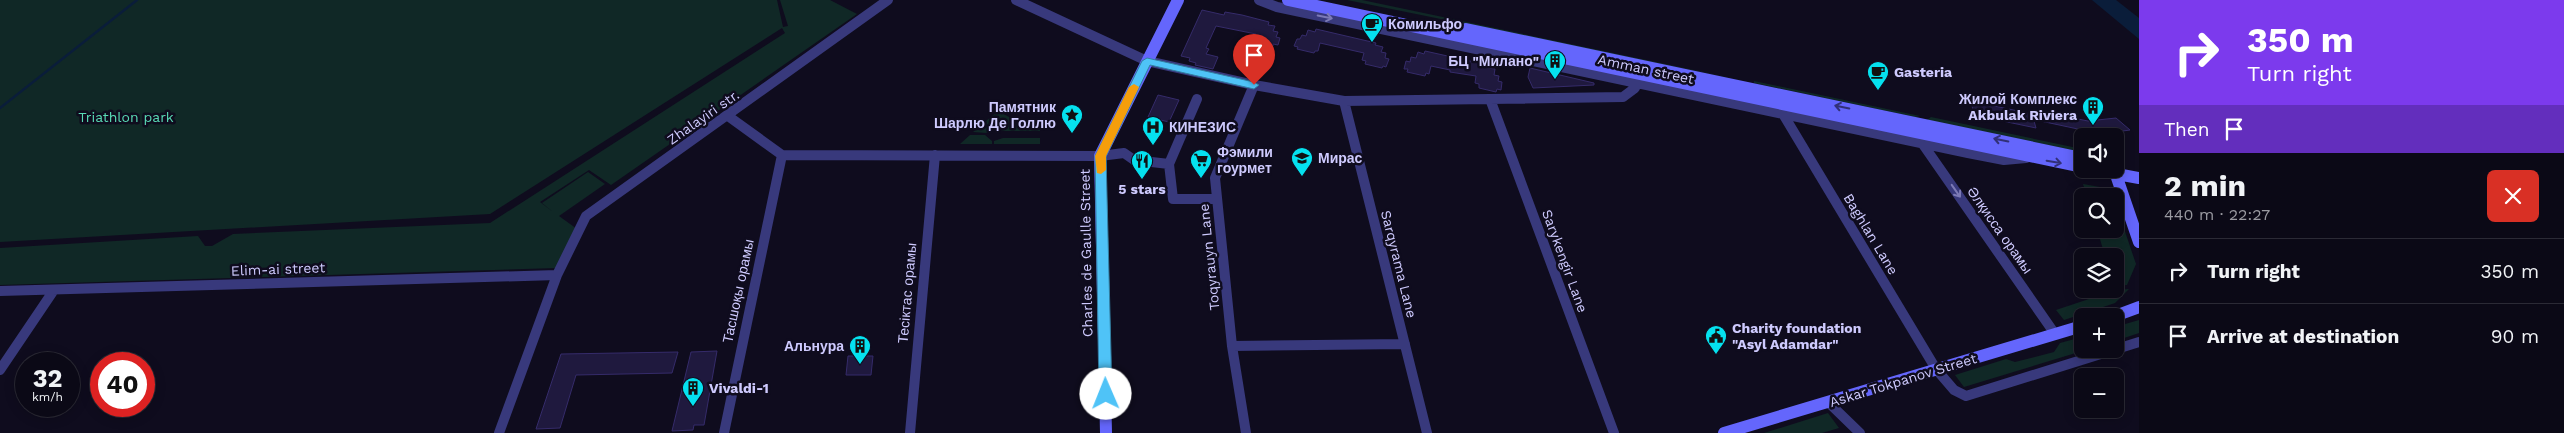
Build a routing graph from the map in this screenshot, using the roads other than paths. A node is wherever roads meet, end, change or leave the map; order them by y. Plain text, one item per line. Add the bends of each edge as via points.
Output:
1 (888, 0) edge
2 (1016, 0) edge
3 (1178, 0) edge
4 (1259, 0) edge
5 (1288, 0) edge
6 (1327, 0) edge
7 (1147, 61) junction
8 (1635, 82) junction
9 (1254, 85) junction
10 (1197, 99) dead end
11 (1490, 99) junction
12 (1344, 101) junction
13 (1783, 114) junction
14 (728, 116) junction
15 (1922, 143) junction
16 (782, 155) junction
17 (935, 155) junction
18 (1100, 156) junction
19 (2074, 156) edge
20 (2028, 158) junction
21 (1169, 164) junction
22 (2074, 166) edge
23 (2124, 169) edge
24 (2139, 170) edge
25 (2124, 172) edge
26 (2118, 178) edge
27 (2139, 178) edge
28 (1217, 199) junction
29 (2139, 242) edge
30 (557, 274) junction
31 (54, 290) junction
32 (0, 291) edge
33 (2139, 306) edge
34 (2124, 312) edge
35 (2074, 328) edge
36 (2055, 334) junction
37 (2139, 342) edge
38 (1405, 344) junction
39 (1232, 346) junction
40 (1936, 368) junction
41 (0, 370) edge
42 (1829, 403) junction
43 (1731, 432) edge
44 (499, 433) edge
45 (724, 433) edge
46 (910, 433) edge
47 (1106, 433) edge
48 (1246, 433) edge
49 (1427, 433) edge
50 (1614, 433) edge
51 (1860, 433) edge

1 - 14 street, Zhalayiri str.
2 - 7 street
3 - 7 main road, Charles de Gaulle Street
4 -> 8 street, Amman street via 1278,7
5 - 20 main road, Amman street
19 -> 6 main road, Amman street
7 - 9 street
7 - 18 main road, Charles de Gaulle Street
8 - 11 street via 1636,88 1623,97
8 - 13 street, Amman street
9 - 12 street
9 - 28 street, Toqyrauyn Lane via 1215,178
10 - 21 street
11 - 12 street
11 - 50 street, Sarykengir Lane
12 - 38 street, Sarqyrama Lane
13 - 15 street, Amman street
13 - 40 street, Baghlan Lane
14 - 16 street
14 - 30 street, Zhalayiri str. via 586,216
15 - 20 street, Amman street via 2004,160
15 -> 36 street, Әлқисса орамы
16 - 17 street
16 - 45 street, Тасшоқы орамы
17 - 18 street
17 - 46 street, Тесіктас орамы
18 - 21 street via 1124,153 1134,160
18 - 47 main road, Charles de Gaulle Street
20 -> 22 main road, Amman street
21 - 28 street via 1173,199
23 - 24 main road
25 - 27 main road
26 - 29 main road
28 - 39 street, Toqyrauyn Lane
30 - 31 street, Elim-ai street
30 - 44 street, Zhalayiri str.
31 - 32 street, Elim-ai street
31 - 41 street
33 - 34 main road
35 - 36 main road, Askar Tokpanov Street
36 - 40 main road, Askar Tokpanov Street
37 - 40 street, Baghlan Lane via 1966,396 1954,390
38 - 39 street
38 - 49 street, Sarqyrama Lane
39 - 48 street, Toqyrauyn Lane
40 - 42 main road, Askar Tokpanov Street
42 - 43 main road, Askar Tokpanov Street
42 - 51 street

